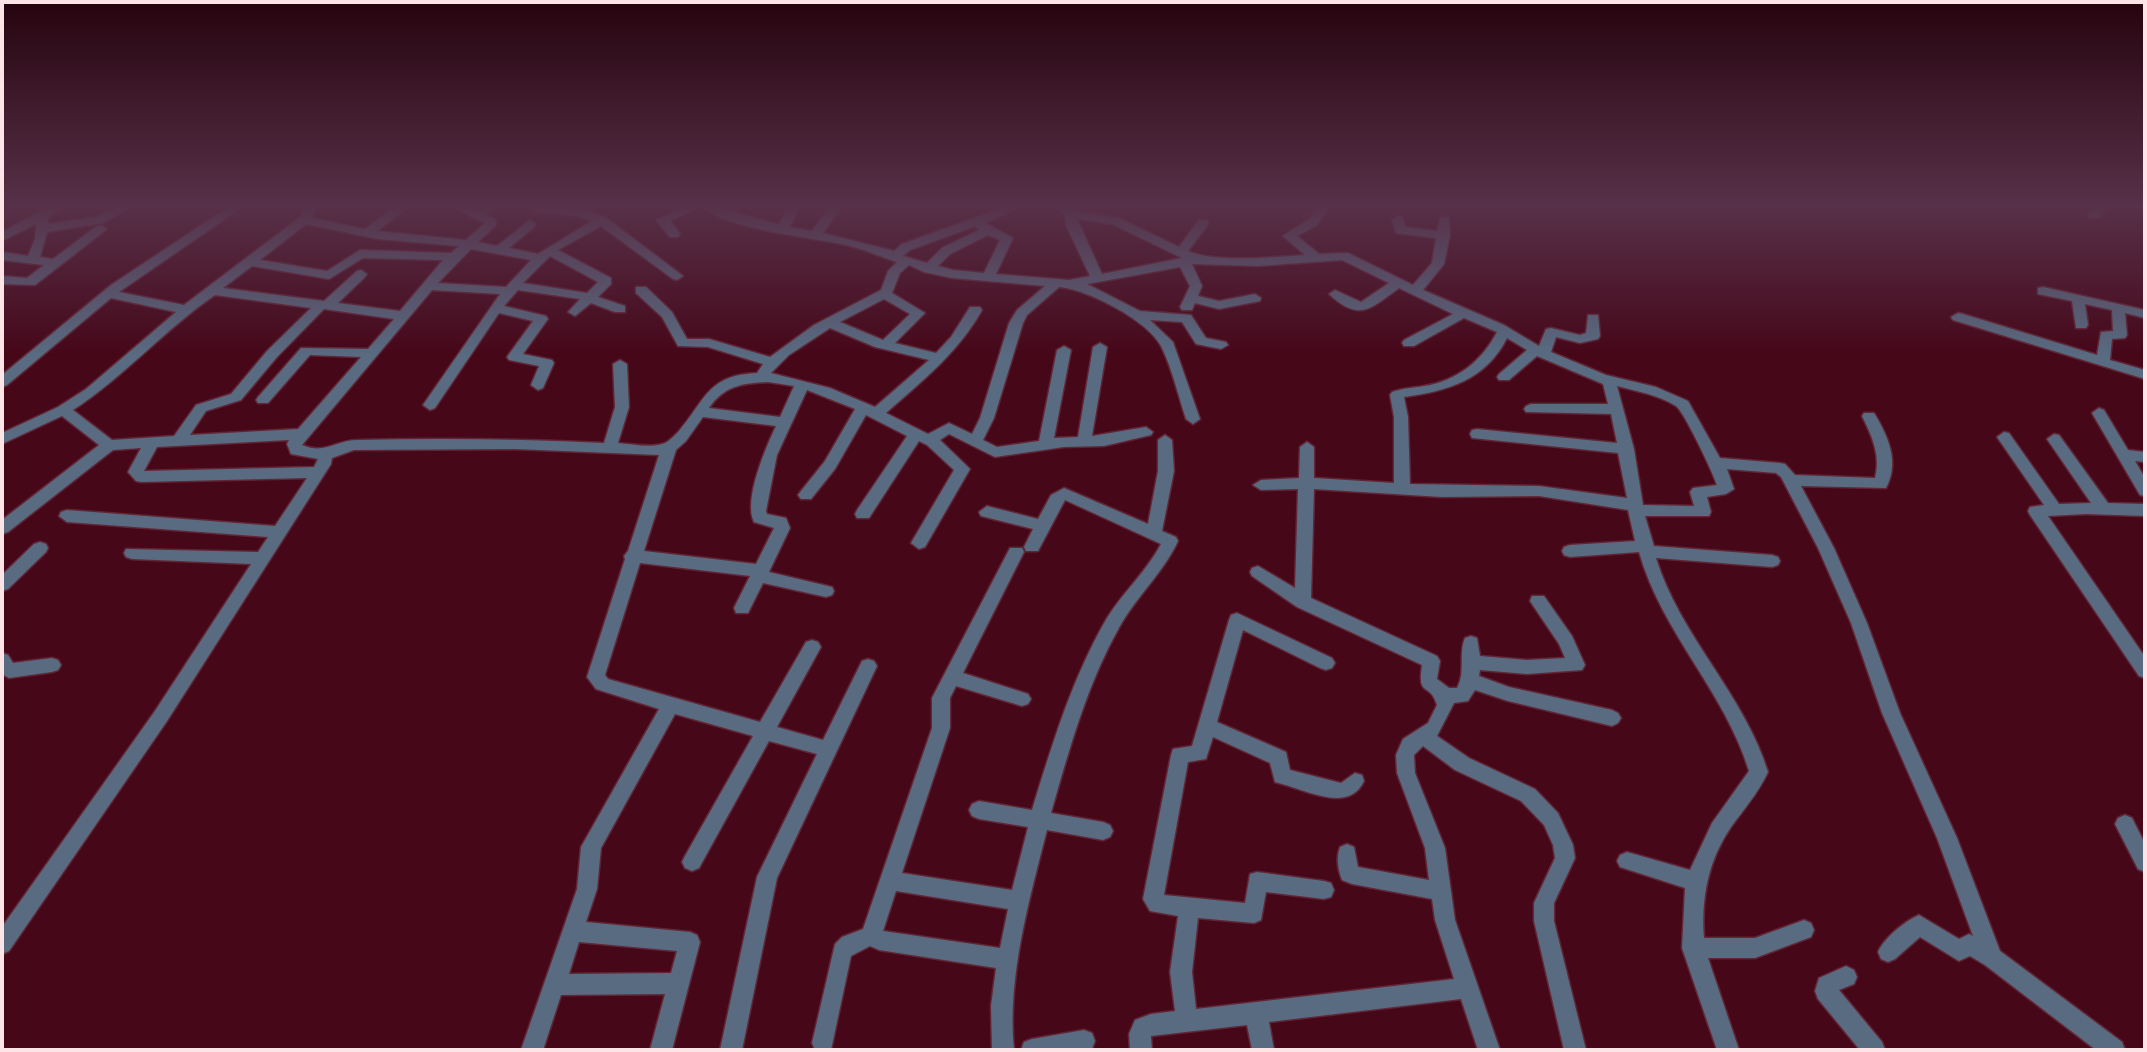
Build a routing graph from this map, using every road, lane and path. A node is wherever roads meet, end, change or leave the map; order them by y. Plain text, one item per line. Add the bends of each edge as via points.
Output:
1 (10, 257) edge
2 (63, 257) edge
3 (163, 257) edge
4 (258, 257) edge
5 (355, 257) edge
6 (453, 257) edge
7 (542, 257) edge
8 (552, 257) edge
9 (651, 257) edge
10 (894, 257) edge
11 (940, 257) edge
12 (997, 257) edge
13 (1087, 257) edge
14 (1305, 257) edge
15 (1347, 257) edge
16 (1439, 257) edge
17 (1187, 258) junction
18 (899, 259) junction
19 (33, 260) joint
20 (252, 262) junction
21 (55, 263) junction
22 (928, 269) junction
23 (360, 274) dead end
24 (677, 276) dead end
25 (988, 276) junction
26 (1098, 279) junction
27 (2, 280) edge
28 (1399, 282) junction
29 (1056, 283) junction
30 (1076, 284) junction
31 (429, 286) junction
32 (514, 289) junction
33 (641, 290) dead end
34 (215, 291) junction
35 (1415, 291) junction
36 (2043, 291) dead end
37 (109, 294) junction
38 (884, 294) junction
39 (1335, 294) dead end
40 (591, 298) junction
41 (1255, 298) dead end
42 (1191, 299) junction
43 (2078, 299) junction
44 (324, 306) junction
45 (2118, 308) junction
46 (498, 309) junction
47 (620, 309) dead end
48 (187, 310) junction
49 (975, 310) dead end
50 (575, 312) dead end
51 (1464, 313) junction
52 (2145, 314) edge
53 (1138, 315) junction
54 (405, 316) junction
55 (1182, 317) junction
56 (1958, 317) dead end
57 (1593, 318) dead end
58 (831, 323) junction
59 (2081, 325) dead end
60 (1504, 331) junction
61 (1409, 343) dead end
62 (886, 345) junction
63 (1221, 345) dead end
64 (1100, 346) dead end
65 (1064, 350) dead end
66 (1539, 352) junction
67 (372, 353) junction
68 (937, 358) junction
69 (770, 362) junction
70 (2103, 362) junction
71 (620, 364) dead end
72 (2145, 375) edge
73 (762, 376) junction
74 (1504, 377) dead end
75 (1607, 379) junction
76 (2, 382) edge
77 (802, 385) junction
78 (538, 386) dead end
79 (263, 400) dead end
80 (430, 405) dead end
81 (1531, 409) dead end
82 (1618, 409) junction
83 (63, 410) junction
84 (869, 411) junction
85 (701, 412) junction
86 (2099, 413) dead end
87 (1870, 416) dead end
88 (1193, 419) dead end
89 (785, 422) junction
90 (1146, 432) dead end
91 (301, 434) junction
92 (1477, 434) dead end
93 (923, 437) junction
94 (2004, 437) dead end
95 (2, 439) edge
96 (2054, 439) dead end
97 (1164, 440) dead end
98 (178, 442) junction
99 (975, 442) junction
100 (1084, 443) junction
101 (151, 444) junction
102 (1046, 444) junction
103 (109, 445) junction
104 (669, 447) junction
105 (1307, 447) dead end
106 (609, 449) junction
107 (1627, 449) junction
108 (2123, 454) junction
109 (324, 455) junction
110 (2145, 457) edge
111 (1718, 464) junction
112 (316, 472) junction
113 (1790, 480) junction
114 (1307, 483) junction
115 (1261, 485) dead end
116 (1402, 490) junction
117 (2145, 491) edge
118 (806, 495) dead end
119 (1636, 508) junction
120 (2054, 508) junction
121 (2104, 508) junction
122 (2145, 510) edge
123 (987, 513) dead end
124 (863, 514) dead end
125 (67, 516) dead end
126 (1042, 526) junction
127 (2, 528) edge
128 (277, 532) junction
129 (1154, 533) junction
130 (919, 543) dead end
131 (40, 548) dead end
132 (1646, 549) junction
133 (1570, 551) dead end
134 (132, 553) dead end
135 (632, 556) junction
136 (260, 558) junction
137 (1772, 561) dead end
138 (1258, 572) dead end
139 (760, 574) junction
140 (2, 585) edge
141 (826, 591) dead end
142 (1538, 601) dead end
143 (1303, 602) junction
144 (743, 608) dead end
145 (1471, 643) dead end
146 (812, 648) dead end
147 (2, 660) edge
148 (1326, 663) dead end
149 (52, 665) dead end
150 (868, 666) dead end
151 (1470, 671) junction
152 (2145, 671) edge
153 (952, 677) junction
154 (1443, 695) junction
155 (1022, 699) dead end
156 (671, 705) junction
157 (1612, 718) dead end
158 (1206, 726) junction
159 (763, 731) junction
160 (1424, 736) junction
161 (827, 749) junction
162 (1355, 781) dead end
163 (979, 810) dead end
164 (1041, 818) junction
165 (2125, 824) dead end
166 (1103, 831) dead end
167 (1347, 853) dead end
168 (1627, 861) dead end
169 (692, 862) dead end
170 (2145, 863) edge
171 (888, 880) junction
172 (1698, 882) junction
173 (1324, 890) dead end
174 (1439, 891) junction
175 (1020, 901) junction
176 (1189, 908) junction
177 (8, 922) edge
178 (1804, 930) dead end
179 (572, 931) junction
180 (871, 936) junction
181 (2, 944) edge
182 (1692, 948) junction
183 (1888, 952) dead end
184 (1992, 958) junction
185 (1009, 960) junction
186 (1846, 977) dead end
187 (680, 983) junction
188 (553, 985) junction
189 (1467, 988) junction
190 (1256, 1012) junction
191 (1187, 1020) junction
192 (1084, 1041) dead end
193 (823, 1044) dead end
194 (531, 1050) edge
195 (661, 1050) edge
196 (731, 1050) edge
197 (1003, 1050) edge
198 (1032, 1050) edge
199 (1141, 1050) edge
200 (1263, 1050) edge
201 (1489, 1050) edge
202 (1575, 1050) edge
203 (1728, 1050) edge
204 (1874, 1050) edge
205 (2114, 1050) edge

1 - 19 street
2 - 21 street
3 - 37 street
4 - 20 street
5 - 20 street via 329,275
6 - 31 street
7 - 32 street
8 - 40 street via 606,281
9 - 24 street
10 - 18 street
11 - 22 street
12 - 25 street
13 - 26 street
14 - 17 street via 1264,262
15 - 28 street
16 - 35 street
17 - 26 street
17 - 42 street via 1196,286
18 - 22 street
18 - 38 street
19 - 21 street
20 - 34 street
21 - 27 street via 30,282
22 - 25 street
23 - 44 street
25 - 29 street
26 - 30 street
28 - 35 street
28 - 39 street via 1360,309
29 - 30 street
29 - 99 street via 1016,323 987,418
30 - 53 street
31 - 32 street
31 - 54 street
32 - 40 street via 563,290
32 - 46 street
33 - 69 street via 667,315 683,343 709,343
34 - 44 street
34 - 48 street
35 - 51 street
36 - 43 street
37 - 48 street
37 - 76 street
38 - 58 street
38 - 62 street via 918,313
40 - 47 street
40 - 50 street
41 - 42 street via 1219,305
42 - 55 street
43 - 45 street
43 - 59 street
44 - 54 street
44 - 98 street via 272,354 236,397 201,408
45 - 52 street
45 - 70 street via 2120,335 2106,335
46 - 78 street via 541,319 514,357 547,363
46 - 80 street
48 - 83 street via 91,392
49 - 68 street
51 - 60 street
51 - 61 street
53 - 55 street
53 - 88 street via 1168,346
54 - 67 street
55 - 63 street via 1201,341
56 - 70 street
57 - 66 street via 1593,336 1580,339 1551,332
58 - 62 street
58 - 69 street
60 - 66 street
60 - 116 street via 1493,351 1465,379 1396,395 1401,417
62 - 68 street
64 - 100 street
65 - 102 street
66 - 74 street
66 - 75 street
67 - 79 street via 306,351
67 - 91 street
68 - 84 street
69 - 73 street
70 - 72 street
71 - 106 street via 622,407
73 - 77 street
73 - 85 street via 721,387
75 - 82 street
75 - 111 street via 1683,404
77 - 84 street
77 - 89 street
81 - 82 street
82 - 107 street
83 - 95 street
83 - 103 street
84 - 93 street
84 - 118 street
85 - 89 street
85 - 104 street
86 - 108 street
87 - 113 street via 1884,450 1881,484
89 - 139 street via 767,464 758,511 760,518 780,522 782,528
90 - 100 street
91 - 98 street
91 - 109 street via 293,444 296,450
92 - 107 street
93 - 99 street via 949,428
93 - 124 street
93 - 130 street via 962,469
94 - 120 street
96 - 121 street
97 - 129 street via 1166,471
98 - 101 street
99 - 102 street via 995,452
100 - 102 street
101 - 103 street
101 - 112 street via 136,472 141,477
103 - 127 street
104 - 106 street
104 - 135 street
105 - 114 street
106 - 109 street via 515,444 353,445
107 - 119 street
108 - 110 street
108 - 117 street
109 - 112 street via 326,460
111 - 113 street via 1780,468
111 - 119 street via 1726,489 1697,493 1703,512
112 - 128 street
113 - 184 street via 1859,623
114 - 115 street
114 - 116 street
114 - 143 street
116 - 119 street via 1539,491
119 - 132 street
120 - 121 street
120 - 152 street via 2036,511
121 - 122 street
123 - 126 street
125 - 128 street
126 - 129 street via 1063,493
126 - 153 street
128 - 136 street
129 - 164 street via 1169,544 1113,623 1076,711
131 - 140 street
132 - 133 street
132 - 137 street
132 - 172 street via 1661,593 1747,739 1759,772 1717,832
134 - 136 street
135 - 139 street
135 - 156 street via 596,677 602,684
136 - 177 street via 161,716
138 - 143 street
139 - 141 street
139 - 144 street
142 - 151 street via 1566,641 1576,665
143 - 154 street via 1430,660 1428,682
145 - 151 street
146 - 159 street
147 - 149 street via 9,671
148 - 158 street via 1237,620
150 - 161 street
151 - 154 street via 1462,696
151 - 157 street via 1508,694
153 - 155 street
153 - 171 street via 941,698 941,728
154 - 160 street via 1446,705 1441,718
156 - 159 street
156 - 179 street via 596,835 587,889
158 - 162 street via 1279,758 1282,776 1341,791
158 - 176 street via 1198,754 1180,755 1153,899 1157,904
159 - 161 street
159 - 169 street
160 - 174 street via 1410,744 1404,764 1437,857
160 - 202 street via 1462,764 1536,800 1560,836 1565,858 1544,902 1544,921
161 - 196 street via 767,877
163 - 164 street
164 - 166 street
164 - 175 street
165 - 170 street
167 - 174 street via 1352,875
168 - 172 street
171 - 175 street
171 - 180 street
172 - 182 street
173 - 176 street via 1257,881 1254,913
174 - 189 street
175 - 185 street
176 - 191 street via 1182,961
177 - 181 street
178 - 182 street via 1755,948
179 - 187 street via 688,940 691,945
179 - 188 street
180 - 185 street
180 - 193 street via 842,951
182 - 203 street
183 - 184 street via 1919,925 1958,950 1969,944
184 - 205 street
185 - 197 street via 999,1010
186 - 204 street via 1826,985 1826,991
187 - 188 street
187 - 195 street
188 - 194 street
189 - 190 street
189 - 201 street
190 - 191 street
190 - 200 street
191 - 199 street via 1143,1028
192 - 198 street

